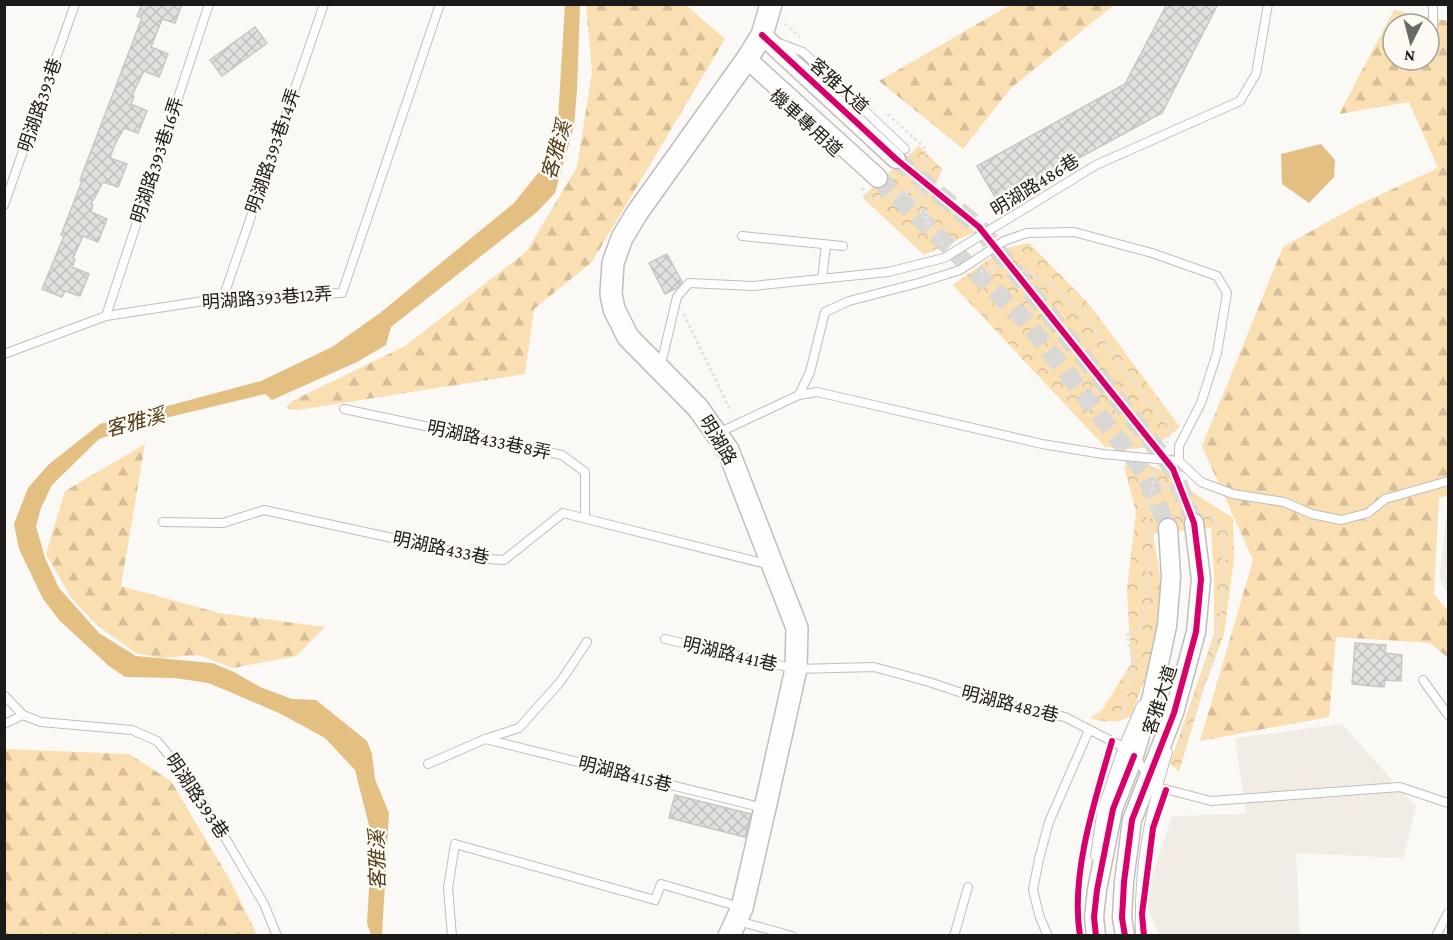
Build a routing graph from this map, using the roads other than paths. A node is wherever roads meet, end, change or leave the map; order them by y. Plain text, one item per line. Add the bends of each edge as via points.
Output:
1 (75, 4) edge
2 (209, 4) edge
3 (324, 4) edge
4 (440, 4) edge
5 (771, 4) edge
6 (1268, 4) edge
7 (762, 35) junction
8 (747, 59) junction
9 (901, 154) tunnel mouth
10 (874, 180) tunnel mouth
11 (4, 205) edge
12 (742, 236) dead end
13 (826, 245) junction
14 (843, 246) dead end
15 (822, 279) junction
16 (223, 298) junction
17 (106, 315) junction
18 (4, 354) edge
19 (660, 369) junction
20 (800, 394) junction
21 (344, 409) dead end
22 (717, 434) junction
23 (1179, 461) junction
24 (1449, 481) edge
25 (585, 517) junction
26 (163, 522) dead end
27 (1198, 523) tunnel mouth
28 (1164, 527) tunnel mouth
29 (774, 566) junction
30 (665, 639) dead end
31 (587, 642) dead end
32 (796, 669) junction
33 (1423, 680) dead end
34 (4, 695) edge
35 (23, 714) junction
36 (1449, 715) edge
37 (4, 724) edge
38 (1089, 730) junction
39 (485, 739) junction
40 (1129, 752) junction
41 (428, 764) dead end
42 (1153, 781) junction
43 (1449, 803) edge
44 (765, 808) junction
45 (968, 887) dead end
46 (1449, 913) edge
47 (736, 921) edge
48 (1124, 927) edge
49 (276, 936) edge
50 (452, 936) edge
51 (792, 936) edge
52 (954, 936) edge
53 (1048, 936) edge
54 (1095, 936) edge
55 (1140, 936) edge
56 (1436, 936) edge

1 - 11 lane, 明湖路393巷
2 - 17 lane, 明湖路393巷16弄
3 - 16 lane, 明湖路393巷14弄
4 - 16 lane, 明湖路393巷12弄 via 342,293
5 - 7 main road, 明湖路
6 - 15 lane, 明湖路486巷 via 1256,74 1240,101 1096,165 944,258 888,272
7 - 8 main road, 明湖路
7 - 9 street, 客雅大道
8 - 10 street
8 - 19 main road, 明湖路 via 637,213 613,263 611,294 618,318 628,337
12 - 13 lane
13 - 14 lane
13 - 15 lane
15 - 19 lane, 明湖路486巷 via 753,286 689,283 676,297
16 - 17 lane, 明湖路393巷12弄
17 - 18 lane, 明湖路393巷12弄
19 - 22 main road, 明湖路
20 - 22 lane
20 - 23 lane via 817,392 1042,444
20 - 23 lane via 810,372 825,312 849,300 960,270 1004,241 1027,233 1074,232 1152,253 1216,276 1227,293 1217,353 1201,403 1179,446
21 - 25 lane, 明湖路433巷8弄 via 562,455 585,472
22 - 29 main road, 明湖路 via 728,450
23 - 24 lane via 1201,482 1233,494 1284,502 1312,514 1341,520 1368,513 1385,499
25 - 26 lane, 明湖路433巷 via 563,513 504,560 264,510 223,523
25 - 29 lane, 明湖路433巷
27 - 42 street, 客雅大道 via 1202,579 1196,632
28 - 40 street, 客雅大道 via 1171,577 1167,626 1152,696
29 - 32 main road, 明湖路 via 797,628
30 - 32 lane, 明湖路441巷
31 - 39 lane via 561,681 519,728
32 - 38 lane, 明湖路482巷 via 874,667 980,699 1065,717
32 - 44 main road, 明湖路
33 - 36 lane
34 - 35 lane, 明湖路393巷
35 - 37 lane
35 - 49 lane, 明湖路393巷 via 50,724 132,730 157,741 188,777 238,858 264,904
38 - 40 lane, 明湖路482巷
38 - 53 lane via 1049,822 1039,859 1034,890
39 - 41 lane
39 - 44 lane, 明湖路415巷
40 - 42 lane, 明湖路482巷
40 - 54 street, 客雅大道 via 1096,890 1092,917
42 - 43 lane via 1211,801 1400,787
42 - 48 street, 客雅大道 via 1132,819 1124,882
42 - 55 lane via 1140,876
44 - 47 main road, 明湖路
45 - 52 lane
46 - 56 lane
47 - 50 lane via 661,884 655,900 455,844 448,888
47 - 51 lane

